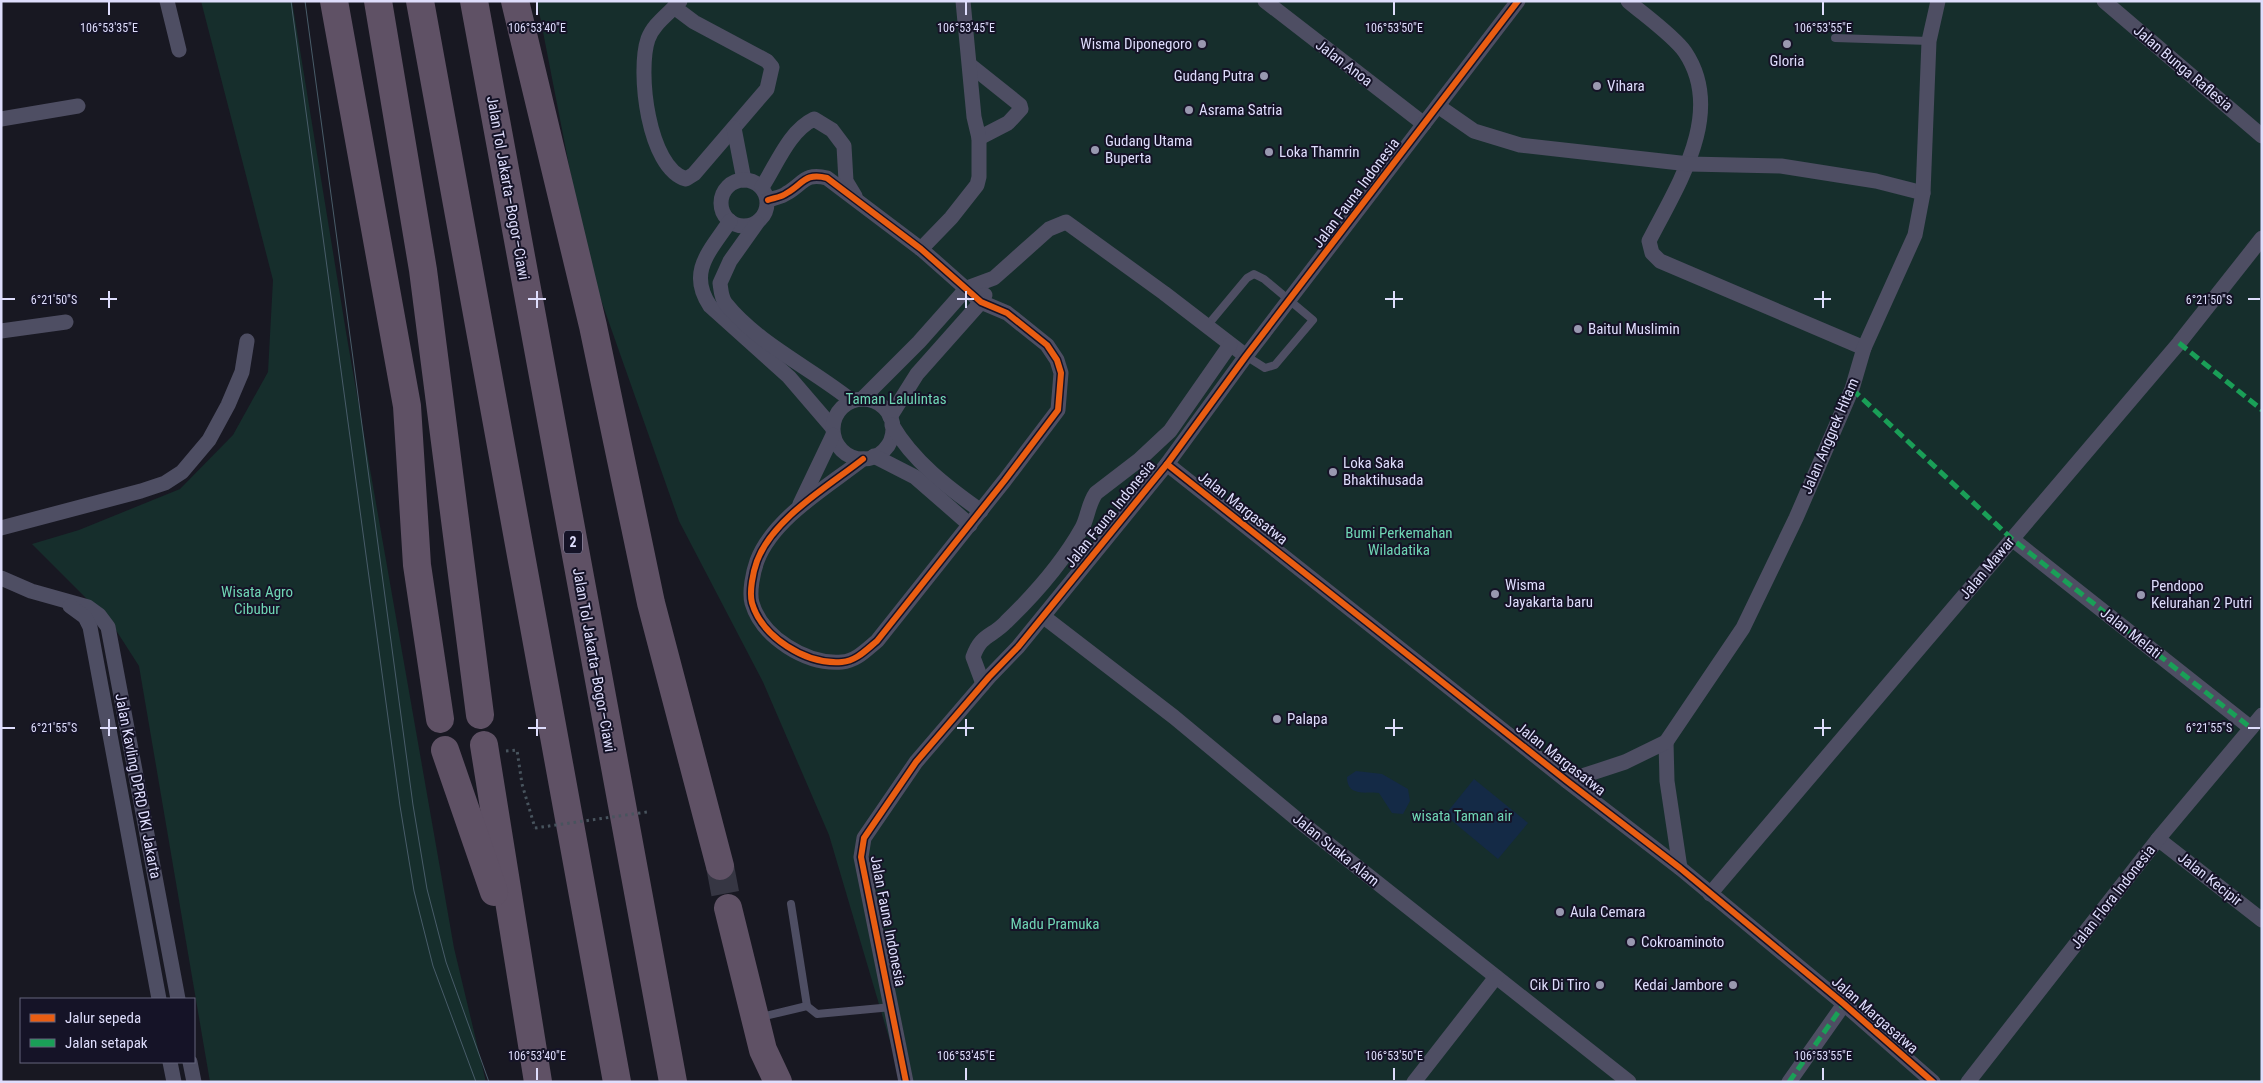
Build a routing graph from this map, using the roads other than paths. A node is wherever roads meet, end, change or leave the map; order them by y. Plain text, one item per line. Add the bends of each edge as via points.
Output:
1 (167, 1) edge
2 (334, 1) edge
3 (378, 1) edge
4 (420, 1) edge
5 (474, 1) edge
6 (515, 1) edge
7 (963, 1) edge
8 (1265, 1) edge
9 (1518, 1) edge
10 (1628, 1) edge
11 (1938, 1) edge
12 (2104, 1) edge
13 (677, 4) edge
14 (1834, 38) dead end
15 (1929, 41) junction
16 (179, 50) dead end
17 (970, 65) junction
18 (78, 106) dead end
19 (1438, 106) junction
20 (1, 119) edge
21 (1424, 124) junction
22 (734, 128) junction
23 (2262, 136) edge
24 (979, 138) junction
25 (1689, 164) junction
26 (744, 180) junction
27 (765, 193) junction
28 (1923, 193) junction
29 (858, 201) junction
30 (730, 222) junction
31 (757, 223) junction
32 (2262, 238) edge
33 (921, 249) junction
34 (994, 278) junction
35 (967, 288) junction
36 (1288, 301) junction
37 (981, 302) junction
38 (66, 322) dead end
39 (1207, 326) junction
40 (1, 331) edge
41 (247, 341) dead end
42 (1230, 345) junction
43 (1864, 348) junction
44 (1246, 356) junction
45 (857, 400) junction
46 (891, 421) junction
47 (833, 431) junction
48 (868, 458) junction
49 (1167, 464) junction
50 (798, 508) junction
51 (981, 511) junction
52 (970, 525) junction
53 (1, 528) edge
54 (2012, 539) junction
55 (1, 578) edge
56 (63, 601) junction
57 (1044, 617) junction
58 (983, 684) junction
59 (480, 714) dead end
60 (2262, 715) edge
61 (440, 719) dead end
62 (2251, 728) junction
63 (1666, 742) junction
64 (484, 745) dead end
65 (445, 750) dead end
66 (1567, 781) junction
67 (2158, 839) junction
68 (720, 866) tunnel mouth
69 (1680, 868) junction
70 (1710, 894) junction
71 (791, 904) dead end
72 (728, 908) tunnel mouth
73 (2262, 920) edge
74 (518, 962) junction
75 (1496, 977) junction
76 (522, 992) junction
77 (159, 998) edge
78 (178, 998) edge
79 (1844, 1004) junction
80 (807, 1006) junction
81 (892, 1007) junction
82 (755, 1018) junction
83 (170, 1063) edge
84 (190, 1063) edge
85 (174, 1082) edge
86 (194, 1082) edge
87 (538, 1082) edge
88 (548, 1082) edge
89 (617, 1082) edge
90 (673, 1082) edge
91 (778, 1082) edge
92 (906, 1082) edge
93 (1414, 1082) edge
94 (1629, 1082) edge
95 (1789, 1082) edge
96 (1932, 1082) edge
97 (1968, 1082) edge

1 - 16 street
2 - 61 highway via 407,406 417,565
3 - 59 highway via 423,270
4 - 89 highway
5 - 90 highway, Jalan Tol Jakarta–Bogor–Ciawi / 2
6 - 68 highway via 593,326 651,603
7 - 17 street
8 - 21 street, Jalan Anoa
9 - 19 street, Jalan Fauna Indonesia
10 - 25 street via 1684,50 1695,70 1700,88 1701,114
11 - 15 street, Jalan Anggrek Hitam
12 - 23 street, Jalan Bunga Raflesia
13 - 22 street via 694,22 767,61 772,67 767,89
13 - 22 street via 653,28 646,46 649,120 657,150 672,171 686,179
14 - 15 lane
15 - 28 street, Jalan Anggrek Hitam
17 - 24 street
17 - 24 street via 1021,109 1008,123
18 - 20 street
19 - 21 street, Jalan Fauna Indonesia
19 - 25 street via 1474,131 1520,145
21 - 36 street, Jalan Fauna Indonesia
22 - 26 street
24 - 33 street via 980,169 976,185 951,218
25 - 28 street via 1780,166 1876,181
25 - 43 street via 1649,241 1652,253 1660,261
26 - 27 street via 750,180
26 - 30 street via 728,186 721,200 721,208
27 - 29 street via 788,193 801,180 819,176 827,178
27 - 29 street via 796,133 814,119 832,130 844,146 846,181
27 - 31 street via 766,214
28 - 43 street, Jalan Anggrek Hitam via 1915,235
29 - 33 street
30 - 31 street via 743,227
30 - 47 street via 700,270 701,294 720,316 789,377
31 - 45 street via 720,282 726,304 790,359
32 - 54 street, Jalan Mawar via 2179,343
33 - 35 street
34 - 35 street
34 - 37 street
34 - 39 street via 1049,228 1066,222
35 - 37 street
35 - 45 street via 920,342
36 - 39 lane via 1264,278 1254,274 1247,278
36 - 44 street, Jalan Fauna Indonesia
36 - 44 lane via 1313,320 1276,365 1265,368
37 - 46 street via 917,374
37 - 51 street via 1007,313 1047,345 1061,373 1058,410
38 - 40 street
39 - 42 street
41 - 53 street via 242,372 228,405 209,440 182,472 166,483 141,491
42 - 44 street
42 - 58 street via 1170,430 1140,460 1096,492 1084,526 1027,600 1000,628 979,642 973,657
43 - 63 street, Jalan Anggrek Hitam via 1852,389 1796,518 1743,628
44 - 49 street, Jalan Fauna Indonesia
45 - 46 street via 879,404
45 - 47 street via 838,411
46 - 48 street via 890,440 881,453
46 - 51 street via 900,438 924,465
47 - 48 street via 843,452
47 - 50 street
48 - 50 street
48 - 52 street via 916,477
49 - 57 street, Jalan Fauna Indonesia
49 - 66 street, Jalan Margasatwa
50 - 52 street via 766,546 758,561 752,601 761,621 775,637 802,655 821,661 842,662 858,657 877,642
51 - 52 street
54 - 62 street, Jalan Melati
54 - 70 street, Jalan Mawar
55 - 56 street, Jalan Kavling DPRD DKI Jakarta
56 - 77 street, Jalan Kavling DPRD DKI Jakarta via 85,617 90,627
56 - 78 street, Jalan Kavling DPRD DKI Jakarta via 88,607 100,615 108,627
57 - 58 street, Jalan Fauna Indonesia
57 - 75 street, Jalan Suaka Alam via 1174,717
58 - 81 street, Jalan Fauna Indonesia via 916,762 864,838 861,857
60 - 62 street, Jalan Flora Indonesia
62 - 67 street, Jalan Flora Indonesia
63 - 66 street, Jalan Anggrek Hitam via 1625,762
63 - 69 street via 1667,781
64 - 74 highway
65 - 74 highway
66 - 69 street, Jalan Margasatwa
67 - 73 street, Jalan Kecipir
67 - 97 street, Jalan Flora Indonesia
69 - 70 street, Jalan Margasatwa
70 - 79 street, Jalan Margasatwa
71 - 80 lane
72 - 82 highway
74 - 76 highway
75 - 93 street
75 - 94 street, Jalan Suaka Alam
76 - 87 highway
76 - 88 highway
79 - 95 street
79 - 96 street, Jalan Margasatwa
80 - 81 lane via 817,1014
80 - 82 lane
81 - 92 street, Jalan Fauna Indonesia
82 - 91 highway via 763,1050
83 - 85 street
84 - 86 street

